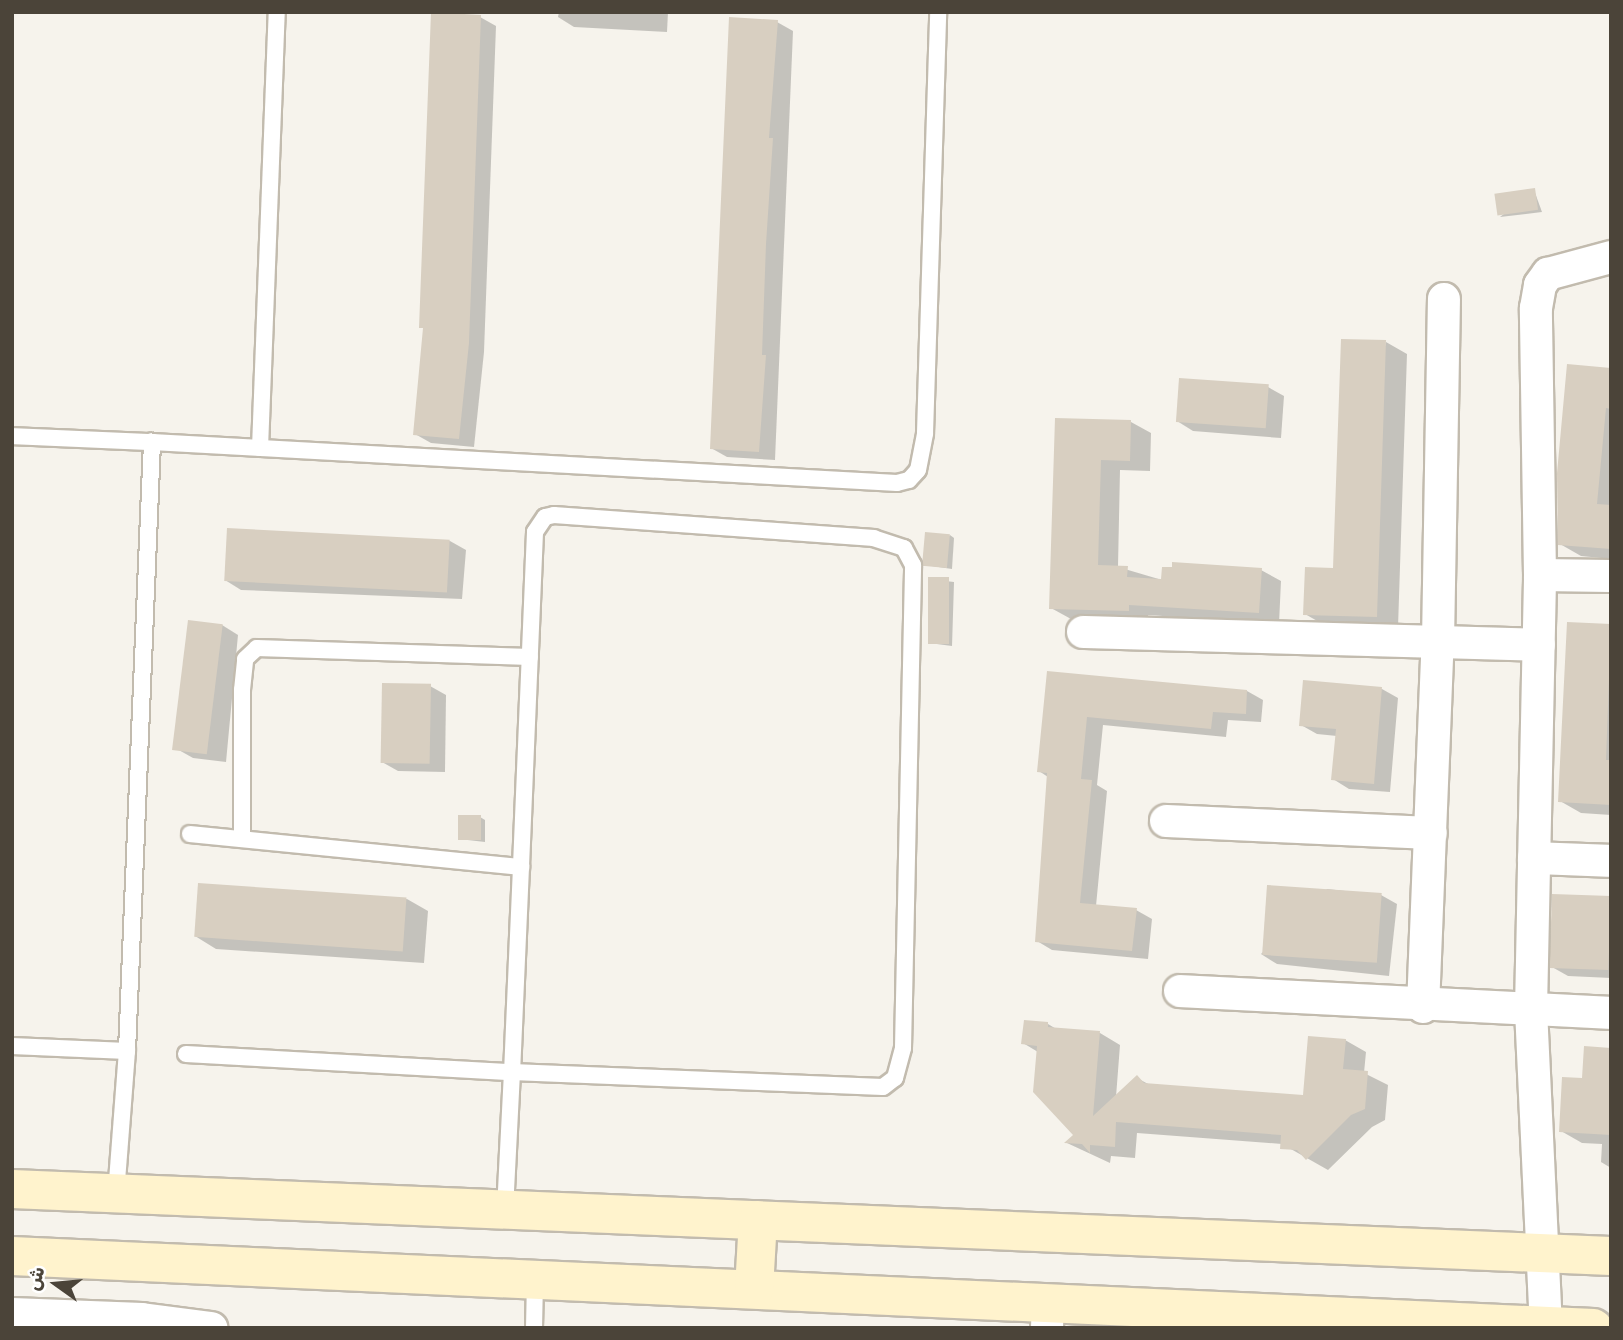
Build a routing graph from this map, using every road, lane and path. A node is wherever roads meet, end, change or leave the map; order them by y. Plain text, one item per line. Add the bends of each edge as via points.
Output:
1 (277, 12) edge
2 (938, 12) edge
3 (1611, 257) edge
4 (1444, 299) dead end
5 (12, 436) edge
6 (152, 442) junction
7 (260, 448) junction
8 (1540, 575) junction
9 (1611, 576) edge
10 (1083, 632) dead end
11 (1438, 641) junction
12 (1539, 645) junction
13 (530, 657) junction
14 (1166, 821) dead end
15 (1431, 833) junction
16 (190, 834) dead end
17 (242, 839) junction
18 (1534, 858) junction
19 (1611, 861) edge
20 (521, 867) junction
21 (1180, 991) dead end
22 (1423, 1007) junction
23 (1531, 1009) junction
24 (1611, 1013) edge
25 (12, 1046) edge
26 (127, 1051) junction
27 (186, 1054) dead end
28 (512, 1072) junction
29 (12, 1189) edge
30 (116, 1193) junction
31 (505, 1209) junction
32 (758, 1220) junction
33 (1542, 1254) junction
34 (12, 1256) edge
35 (1611, 1256) edge
36 (535, 1281) junction
37 (754, 1289) junction
38 (12, 1314) edge
39 (1047, 1315) edge
40 (1461, 1324) edge
41 (1546, 1327) edge
42 (211, 1328) edge
43 (534, 1328) edge
44 (1593, 1328) edge

1 - 7 lane
2 - 7 lane via 925,433 918,470 909,480 897,483
3 - 8 street via 1548,274 1540,285 1536,307
4 - 11 street
5 - 6 lane
6 - 7 lane
6 - 26 lane
8 - 9 street
8 - 12 street
10 - 11 street
11 - 12 street
11 - 15 street
12 - 18 street
13 - 17 lane via 257,648 245,659 242,690
13 - 20 lane
13 - 28 lane via 535,531 545,517 874,538 904,548 913,565 903,1048 895,1078 883,1087
14 - 15 street
15 - 22 street
16 - 17 lane
17 - 20 lane
18 - 19 street
18 - 23 street
20 - 28 lane
21 - 22 street
22 - 23 street
23 - 24 street
23 - 33 street
25 - 26 lane
26 - 30 lane
27 - 28 lane
28 - 31 lane
29 - 30 street
30 - 31 street
31 - 32 street
32 - 33 street
32 - 37 street
33 - 35 street
33 - 41 street
34 - 36 street
36 - 37 street
36 - 43 lane
37 - 39 street
38 - 42 street
39 - 40 street
40 - 41 street
41 - 44 street

